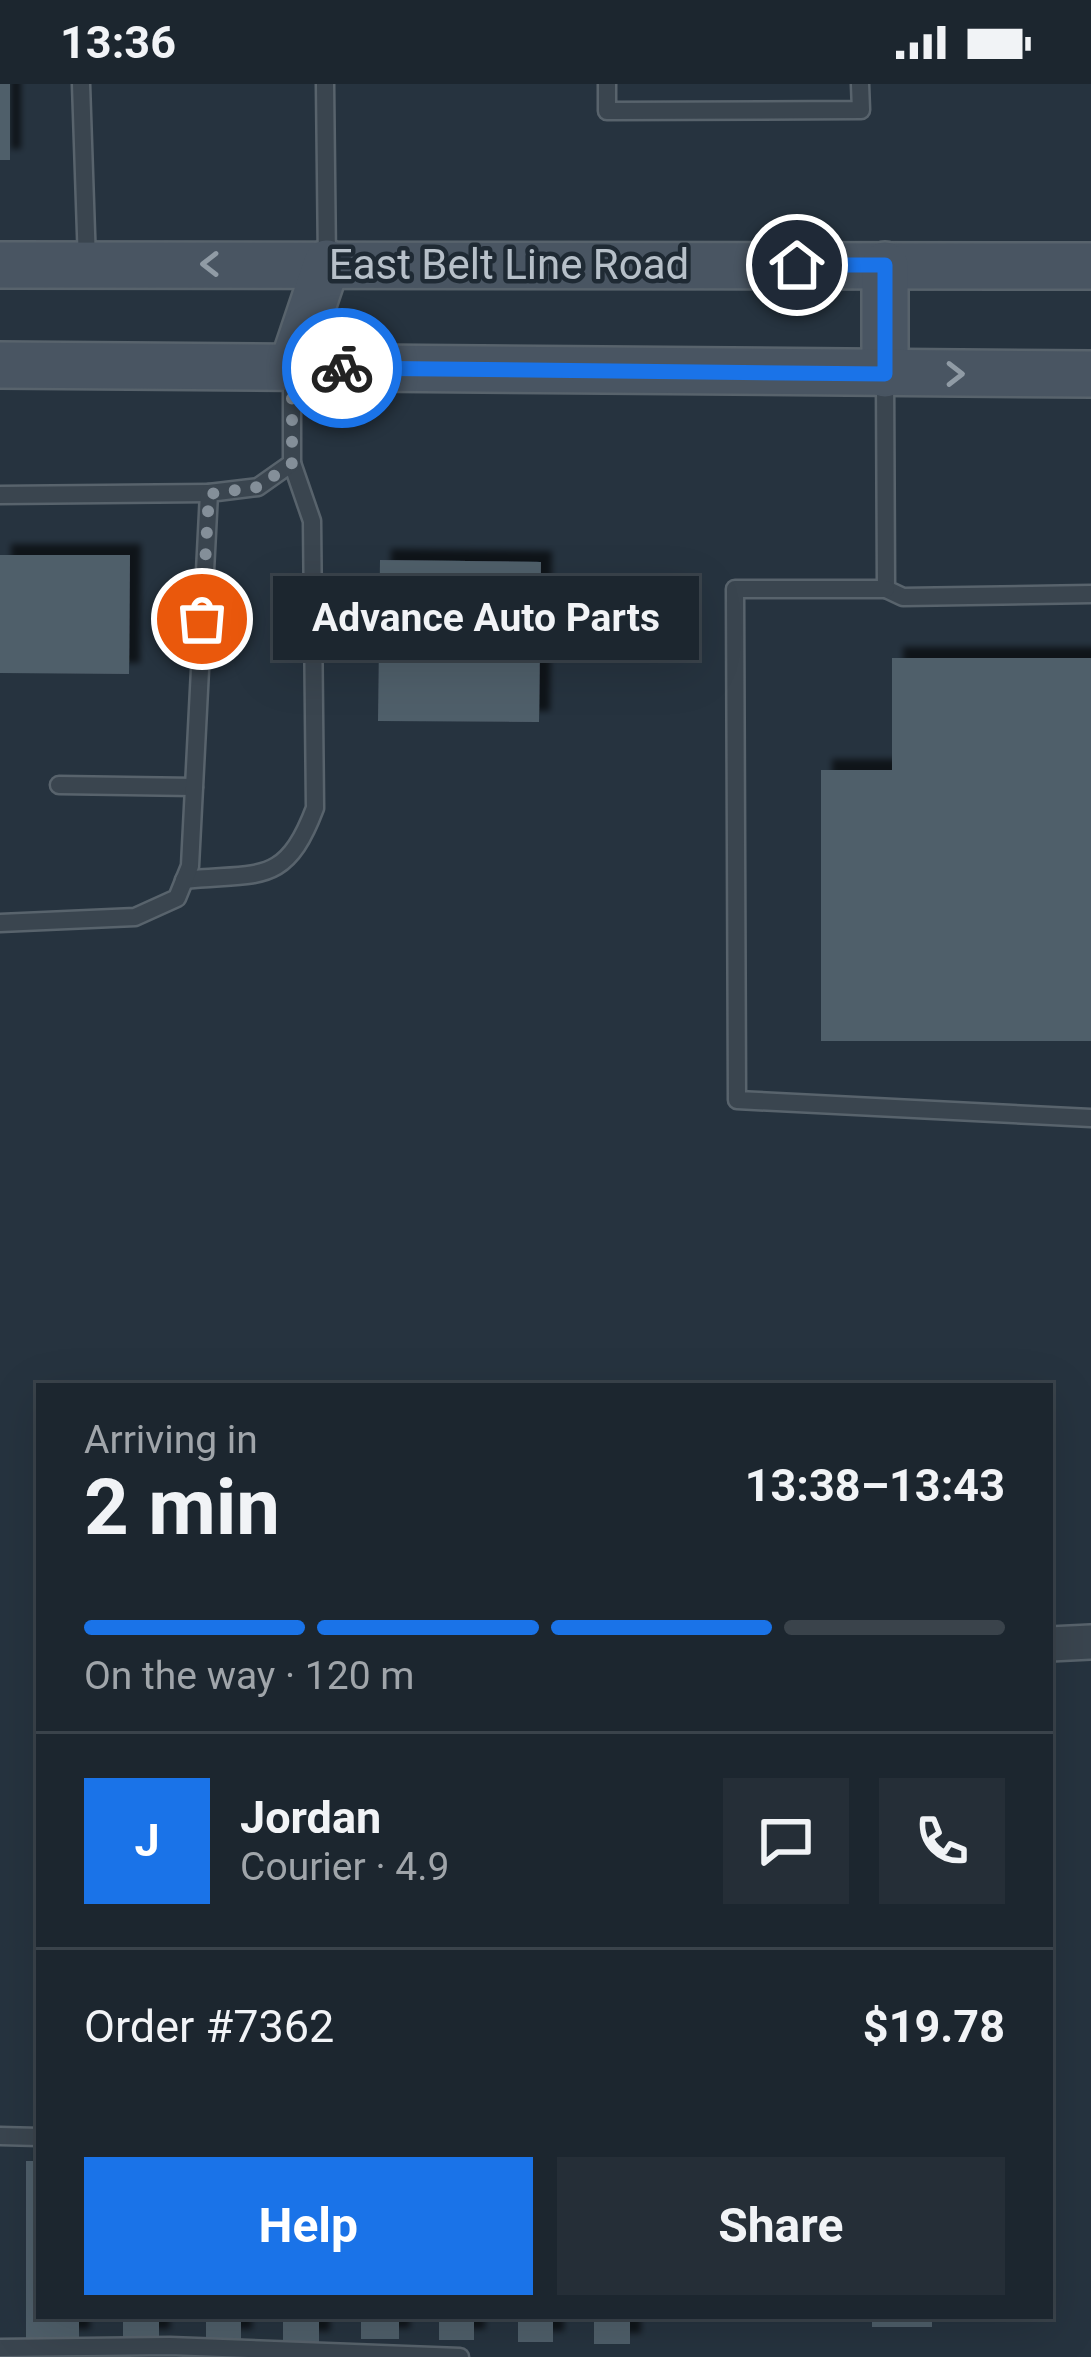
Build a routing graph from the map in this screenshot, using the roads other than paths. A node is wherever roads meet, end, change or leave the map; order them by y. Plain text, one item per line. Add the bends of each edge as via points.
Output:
1 (81, 84) edge
2 (325, 84) edge
3 (608, 84) edge
4 (860, 84) edge
5 (327, 263) junction
6 (87, 264) junction
7 (0, 265) edge
8 (885, 265) junction
9 (1091, 266) edge
10 (0, 365) edge
11 (292, 367) junction
12 (885, 374) junction
13 (1091, 374) edge
14 (292, 463) junction
15 (209, 494) junction
16 (0, 495) edge
17 (886, 590) junction
18 (1091, 594) edge
19 (59, 785) dead end
20 (194, 787) junction
21 (184, 880) junction
22 (0, 922) edge
23 (1091, 1118) edge
24 (1091, 1642) edge
25 (1053, 1644) edge
26 (0, 2136) edge
27 (36, 2137) edge
28 (0, 2348) edge
29 (460, 2357) edge

1 - 6 lane
2 - 5 lane
3 - 4 lane via 607,111 861,110
5 -> 6 main road, East Belt Line Road
5 - 8 main road, East Belt Line Road
5 - 11 main road
6 - 7 main road, East Belt Line Road
8 - 9 main road, East Belt Line Road
8 - 12 main road
10 - 11 main road
11 - 12 main road
11 - 14 lane
12 -> 13 main road
12 - 17 lane
14 - 15 lane via 258,487
14 - 21 lane via 312,521 315,808 299,851 277,870
15 - 16 lane
15 - 20 lane
17 - 18 lane via 903,597
17 - 23 lane via 735,589 737,1100
19 - 20 lane
20 - 21 lane
21 - 22 lane via 177,898 135,917
24 - 25 street
26 - 27 lane
28 - 29 lane

